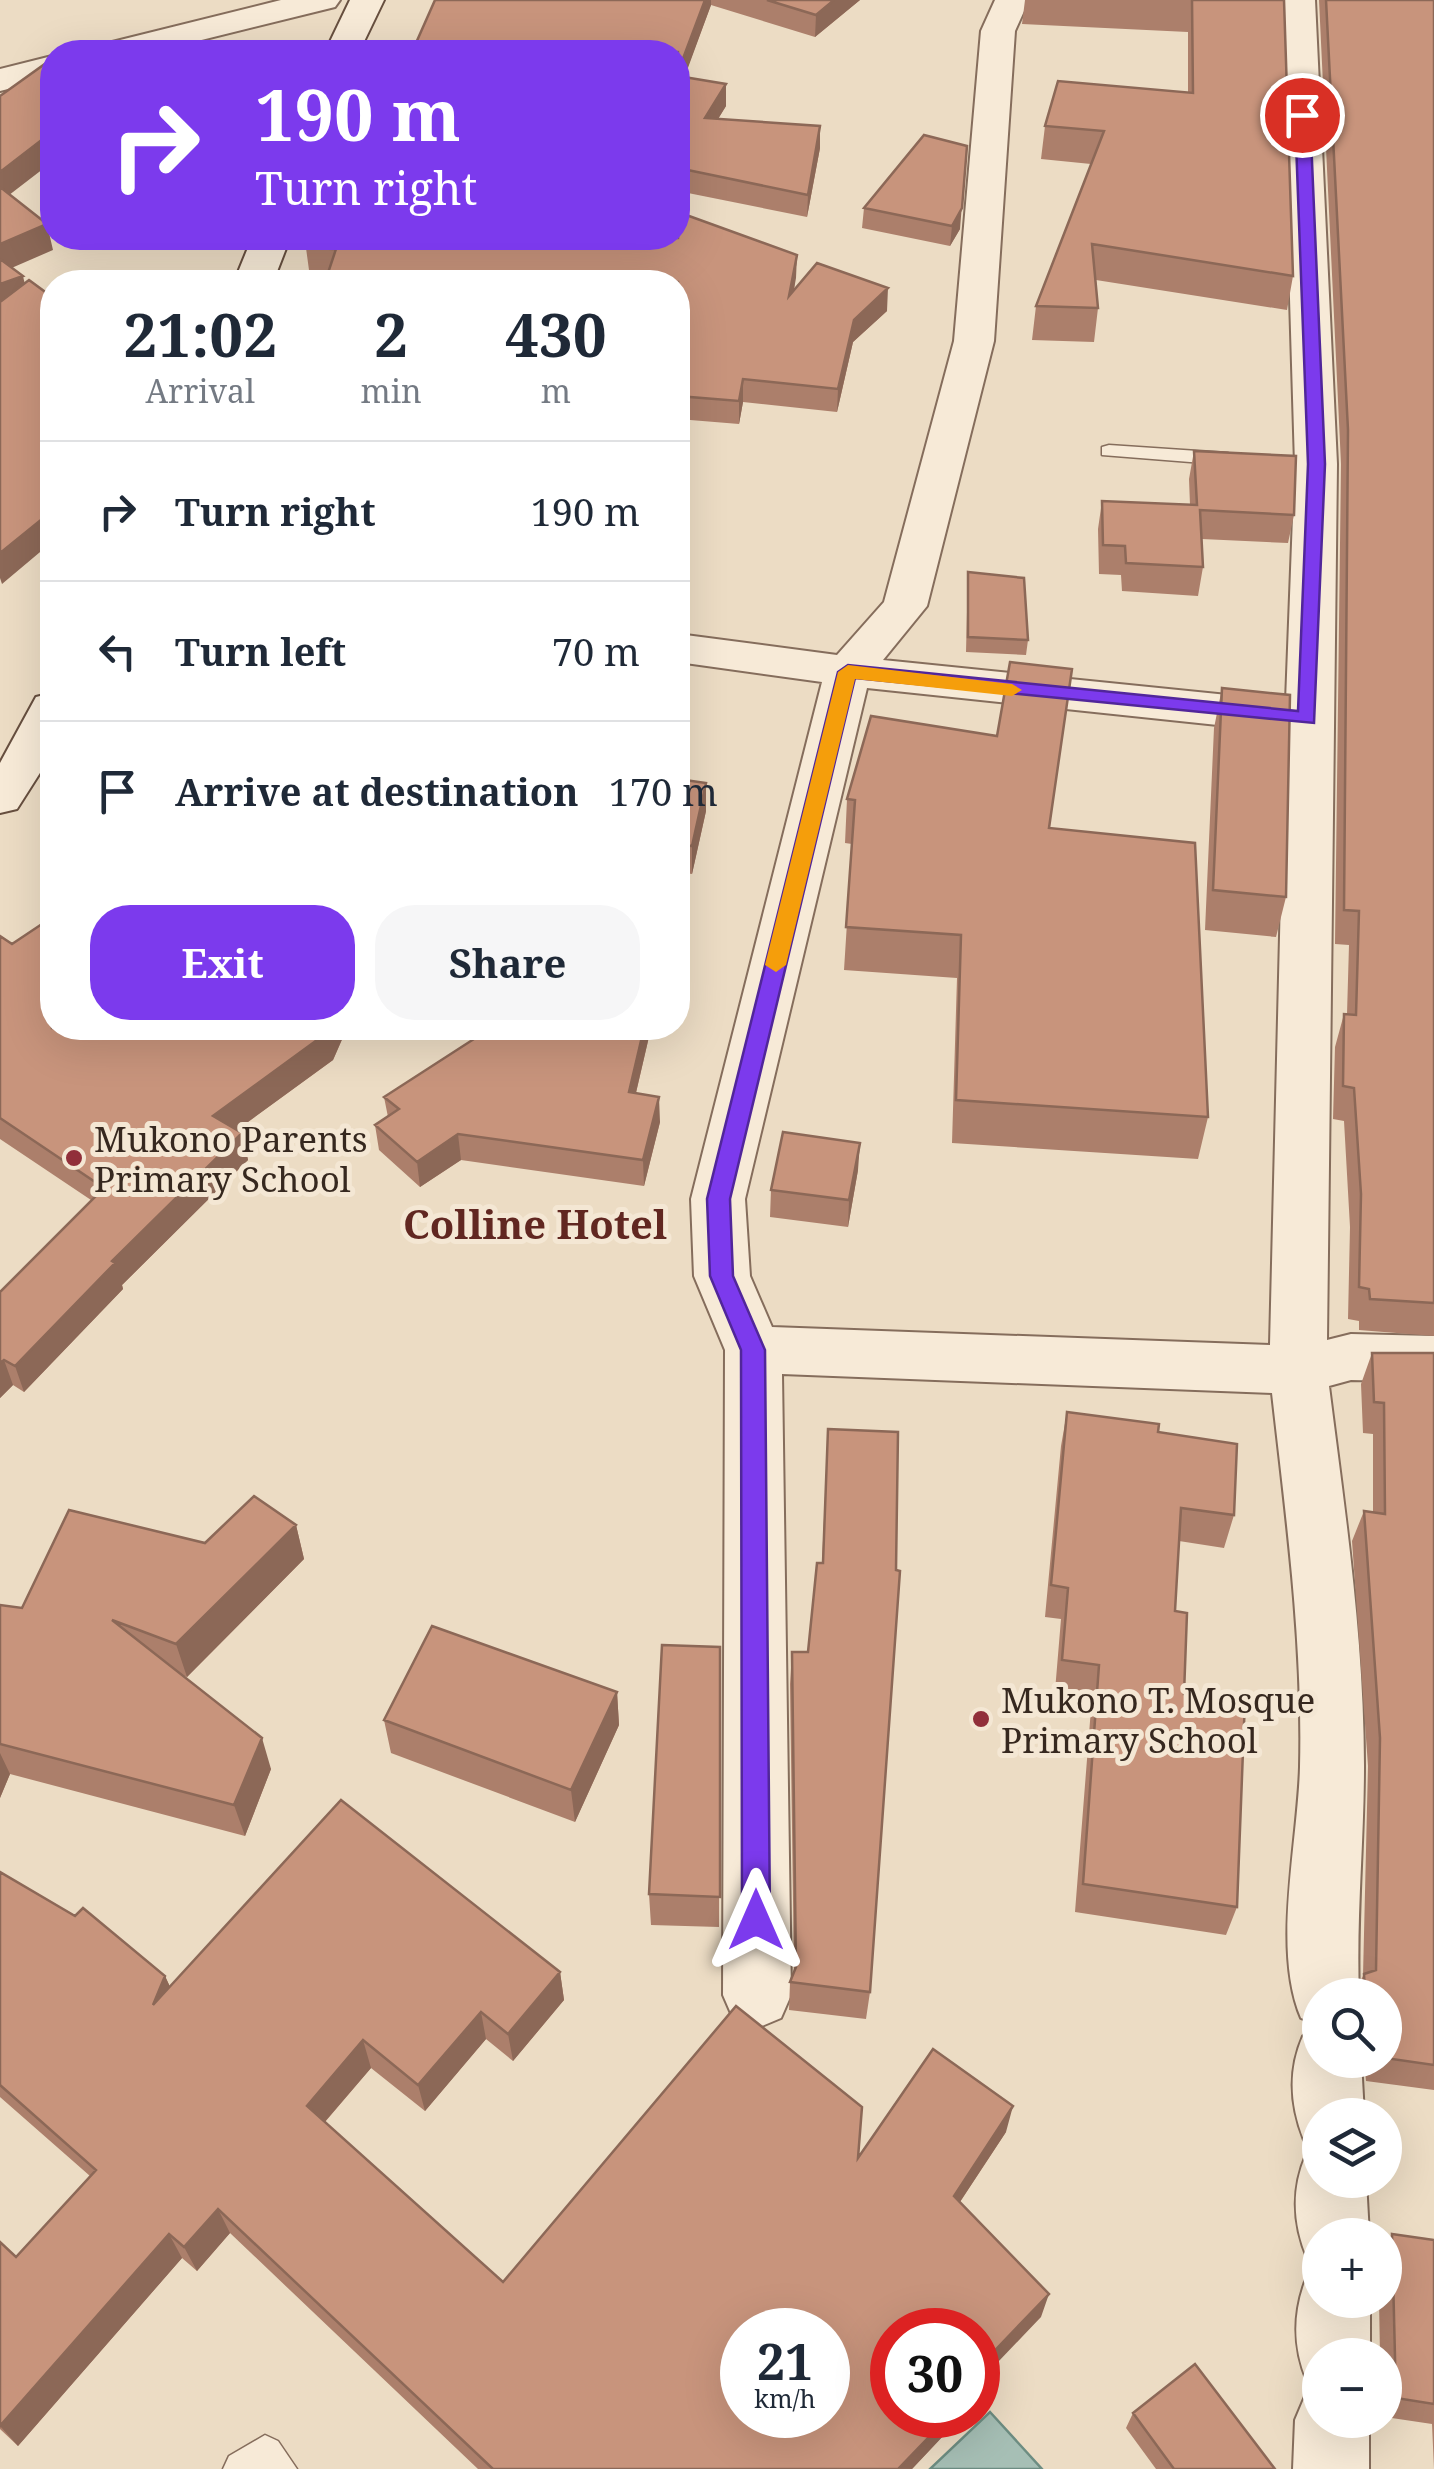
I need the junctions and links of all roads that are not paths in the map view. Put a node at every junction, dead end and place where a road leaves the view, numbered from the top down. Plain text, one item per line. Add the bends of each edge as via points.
1 (322, 0) edge
2 (368, 0) edge
3 (1012, 0) edge
4 (1298, 0) edge
5 (160, 40) edge
6 (348, 40) edge
7 (40, 70) edge
8 (0, 80) edge
9 (1110, 451) dead end
10 (1260, 461) edge
11 (690, 650) edge
12 (848, 672) junction
13 (1308, 719) junction
14 (40, 726) edge
15 (8, 773) edge
16 (753, 1350) junction
17 (1434, 1359) edge
18 (1298, 1370) junction
19 (1324, 1978) edge
20 (756, 1996) dead end
21 (1332, 2438) edge
22 (242, 2469) edge
23 (278, 2469) edge
24 (1331, 2469) edge

1 - 5 street
2 - 6 street
3 - 12 street via 998,32 974,341 906,606
4 - 13 street
7 - 8 street
9 - 10 lane
11 - 12 street
12 - 13 street
12 - 16 street via 718,1199 722,1276
13 - 18 street
14 - 15 street
16 - 18 street
16 - 20 street
17 - 18 street via 1351,1357
18 - 19 street via 1326,1614 1332,1768
21 - 24 street
22 - 23 lane via 265,2454

